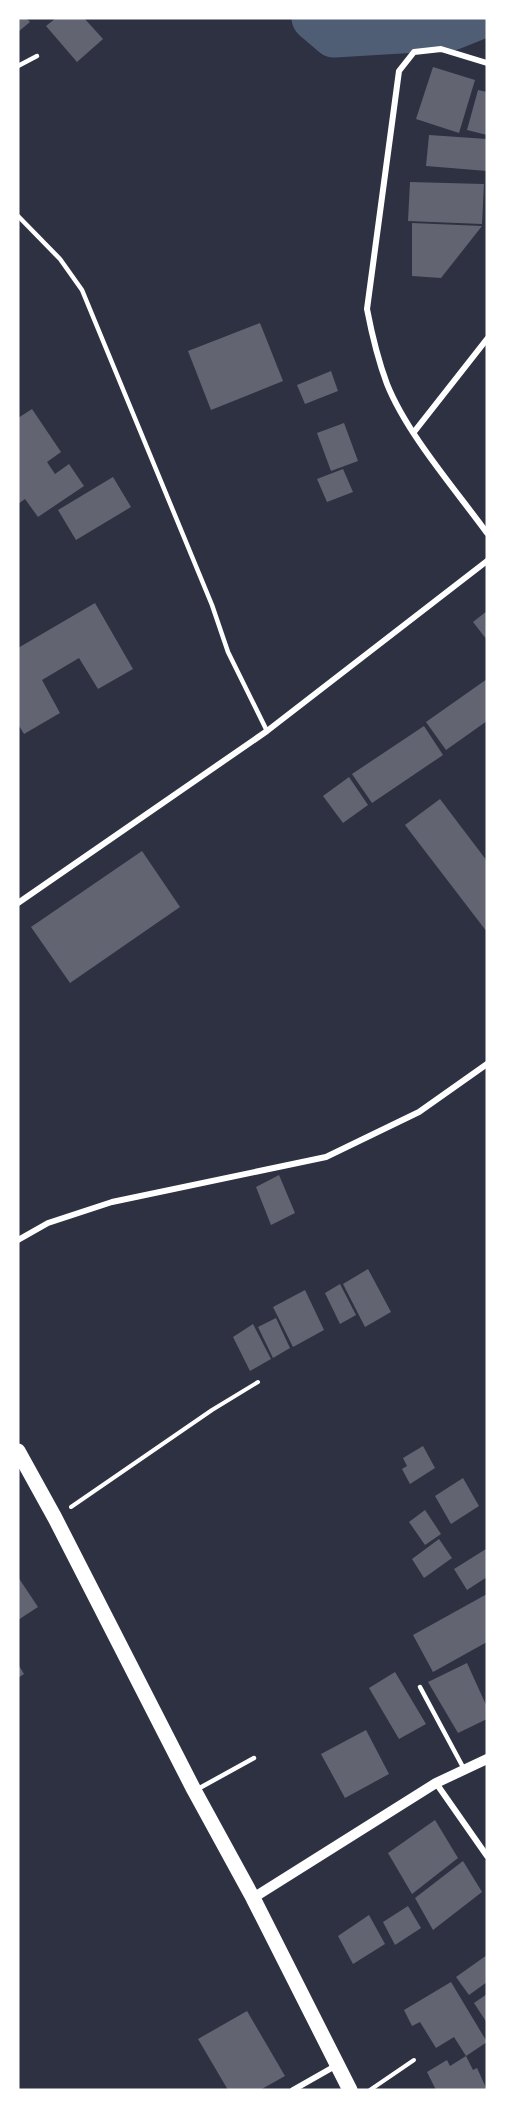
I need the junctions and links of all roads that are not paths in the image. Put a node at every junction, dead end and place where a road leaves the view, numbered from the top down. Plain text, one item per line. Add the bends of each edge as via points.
1 (37, 56) dead end
2 (487, 63) edge
3 (18, 66) edge
4 (18, 216) edge
5 (487, 339) edge
6 (414, 432) junction
7 (487, 533) edge
8 (487, 561) edge
9 (267, 731) junction
10 (18, 903) edge
11 (487, 1064) edge
12 (18, 1240) edge
13 (18, 1451) edge
14 (420, 1687) dead end
15 (254, 1758) dead end
16 (487, 1759) edge
17 (464, 1769) junction
18 (436, 1783) junction
19 (194, 1790) junction
20 (487, 1856) edge
21 (253, 1898) junction
22 (337, 2064) junction
23 (293, 2090) edge
24 (350, 2090) edge

1 - 3 lane
2 - 6 street via 441,49 414,52 399,71 367,309 388,386
4 - 9 lane via 60,259 82,290 212,604 228,652
5 - 6 street
6 - 7 street
8 - 9 street
9 - 10 street
11 - 12 street via 419,1112 326,1157 112,1202 48,1223
13 - 19 main road
14 - 17 lane
15 - 19 lane
16 - 17 street
17 - 18 street
18 - 20 street
18 - 21 street
19 - 21 main road
21 - 22 main road
22 - 23 street
22 - 24 main road

